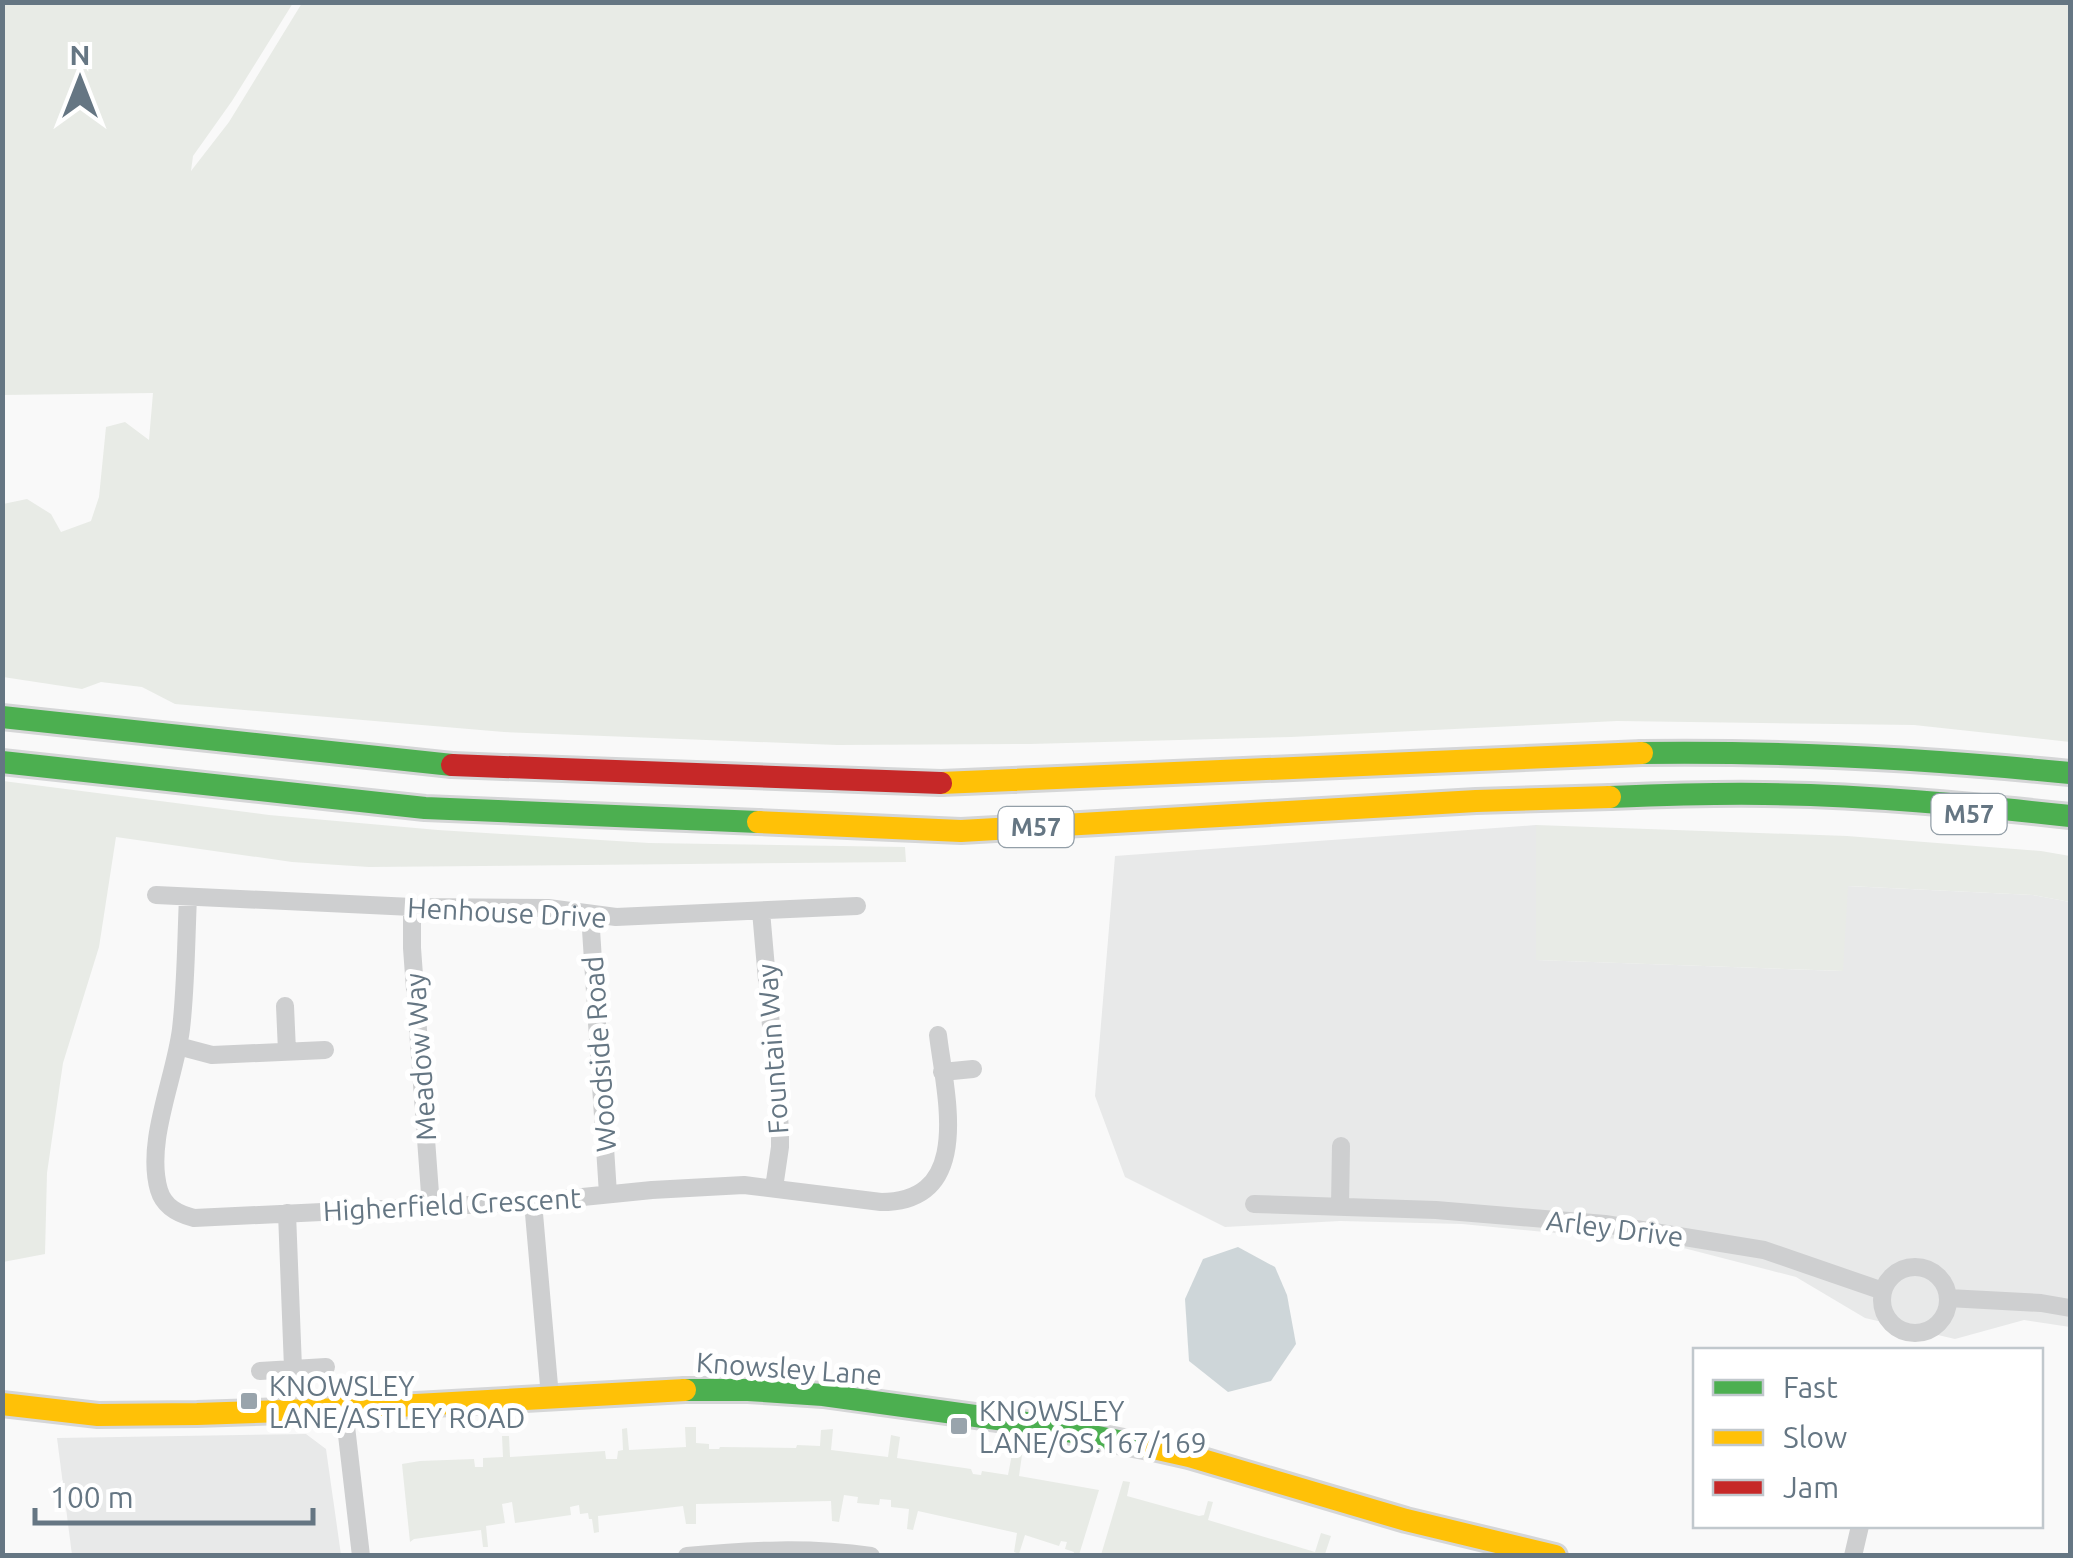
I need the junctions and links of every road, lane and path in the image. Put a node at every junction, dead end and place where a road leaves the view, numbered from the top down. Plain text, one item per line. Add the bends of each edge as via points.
1 (2, 717) edge
2 (2, 762) edge
3 (2070, 774) edge
4 (1868, 798) junction
5 (2070, 816) edge
6 (2070, 831) edge
7 (156, 895) dead end
8 (188, 897) junction
9 (857, 906) dead end
10 (412, 907) junction
11 (761, 911) junction
12 (590, 914) junction
13 (285, 1006) dead end
14 (938, 1035) dead end
15 (178, 1046) junction
16 (325, 1050) dead end
17 (287, 1051) junction
18 (973, 1070) dead end
19 (942, 1072) junction
20 (1341, 1146) dead end
21 (774, 1188) junction
22 (608, 1194) junction
23 (534, 1202) junction
24 (1254, 1204) dead end
25 (1340, 1206) junction
26 (431, 1207) junction
27 (287, 1213) junction
28 (1883, 1291) junction
29 (1948, 1298) junction
30 (2070, 1308) edge
31 (1907, 1342) edge
32 (294, 1368) junction
33 (326, 1368) dead end
34 (260, 1370) dead end
35 (550, 1396) junction
36 (2, 1404) edge
37 (344, 1409) junction
38 (1859, 1528) edge
39 (763, 1553) edge
40 (361, 1556) edge
41 (687, 1556) edge
42 (871, 1556) edge
43 (1555, 1556) edge
44 (1852, 1556) edge

1 - 3 main road, M57 via 449,765 953,783 1721,752 1852,754
2 - 4 main road, M57 via 425,808 961,831 1666,794
4 - 5 main road, M57
4 - 6 main road, M57
7 - 8 street, Henhouse Drive
8 - 10 street, Henhouse Drive
8 - 15 street, Higherfield Crescent
9 - 11 street, Henhouse Drive
10 - 12 street, Henhouse Drive
10 - 26 street, Meadow Way
11 - 12 street, Henhouse Drive
11 - 21 street, Fountain Way via 780,1129
12 - 22 street, Woodside Road
13 - 17 street
14 - 19 street, Higherfield Crescent
15 - 17 street via 212,1054
15 - 27 street, Higherfield Crescent via 158,1144 163,1200 184,1216 204,1219
16 - 17 street
18 - 19 street
19 - 21 street, Higherfield Crescent via 948,1149 922,1191 881,1202
20 - 25 street
21 - 22 street, Higherfield Crescent
22 - 23 street, Higherfield Crescent
23 - 26 street, Higherfield Crescent
23 - 35 street
24 - 25 street, Arley Drive
25 - 28 street, Arley Drive via 1605,1224 1764,1250
26 - 27 street, Higherfield Crescent
27 - 32 street
28 - 29 street via 1896,1273 1918,1267 1939,1277
28 - 31 street via 1886,1318
29 - 30 street
29 - 31 street via 1944,1318
32 - 33 street
32 - 34 street
35 - 37 main road, Knowsley Lane
35 - 43 main road, Knowsley Lane via 748,1390 1026,1422 1189,1456
36 - 37 main road, Knowsley Lane via 98,1415
37 - 40 street
38 - 44 street
39 - 41 street
39 - 42 street

